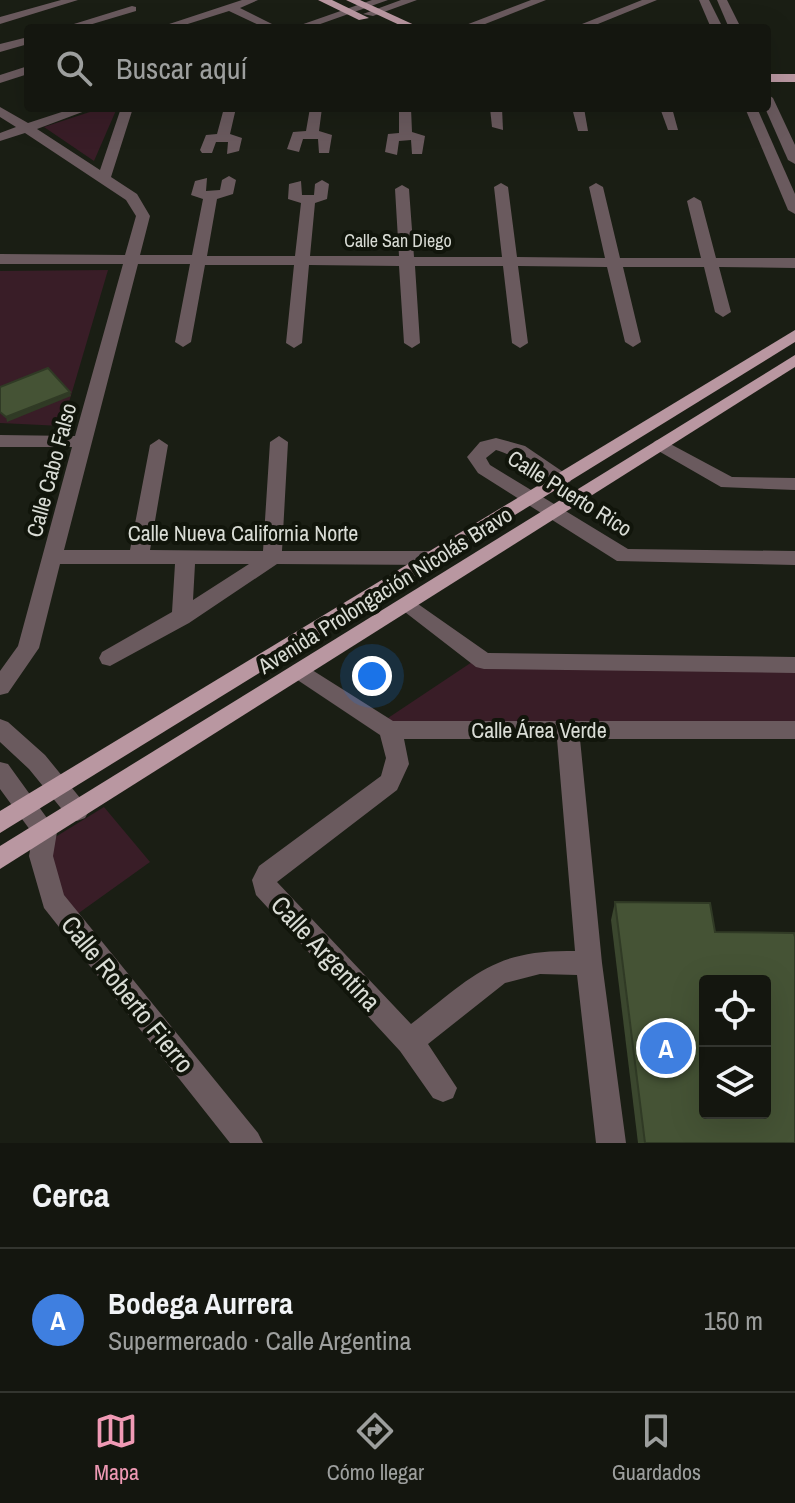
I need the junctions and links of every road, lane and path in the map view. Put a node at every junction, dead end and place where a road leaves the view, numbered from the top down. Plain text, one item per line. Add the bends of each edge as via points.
1 (73, 0) edge
2 (115, 0) edge
3 (215, 0) edge
4 (253, 0) edge
5 (323, 0) edge
6 (412, 0) edge
7 (541, 0) edge
8 (652, 0) edge
9 (704, 0) edge
10 (722, 0) edge
11 (350, 6) edge
12 (380, 6) edge
13 (230, 7) junction
14 (363, 11) junction
15 (0, 21) edge
16 (81, 24) edge
17 (176, 24) edge
18 (266, 24) edge
19 (307, 24) edge
20 (335, 24) edge
21 (381, 24) edge
22 (409, 24) edge
23 (475, 24) edge
24 (589, 24) edge
25 (715, 24) edge
26 (733, 24) edge
27 (24, 41) edge
28 (0, 48) edge
29 (771, 68) edge
30 (795, 68) edge
31 (24, 71) edge
32 (771, 78) edge
33 (795, 78) edge
34 (0, 79) edge
35 (771, 107) edge
36 (0, 111) edge
37 (49, 112) edge
38 (72, 112) edge
39 (126, 112) edge
40 (229, 112) edge
41 (315, 112) edge
42 (405, 112) edge
43 (496, 112) edge
44 (579, 112) edge
45 (667, 112) edge
46 (753, 112) edge
47 (22, 125) junction
48 (0, 127) edge
49 (498, 127) dead end
50 (673, 127) dead end
51 (583, 128) dead end
52 (0, 137) edge
53 (406, 137) junction
54 (223, 138) junction
55 (207, 150) dead end
56 (324, 150) dead end
57 (232, 151) dead end
58 (417, 151) dead end
59 (392, 152) dead end
60 (795, 160) edge
61 (104, 178) junction
62 (229, 180) dead end
63 (202, 181) dead end
64 (322, 184) dead end
65 (501, 187) dead end
66 (596, 187) dead end
67 (402, 189) dead end
68 (211, 195) junction
69 (694, 201) dead end
70 (795, 210) edge
71 (0, 259) edge
72 (132, 259) junction
73 (199, 259) junction
74 (302, 260) junction
75 (408, 260) junction
76 (510, 260) junction
77 (612, 260) junction
78 (710, 261) junction
79 (795, 263) edge
80 (723, 312) dead end
81 (795, 335) edge
82 (183, 342) dead end
83 (633, 342) dead end
84 (294, 343) dead end
85 (412, 343) dead end
86 (520, 343) dead end
87 (795, 360) edge
88 (0, 441) edge
89 (84, 442) junction
90 (279, 442) dead end
91 (159, 445) dead end
92 (661, 445) junction
93 (563, 478) junction
94 (795, 484) edge
95 (532, 497) junction
96 (554, 512) junction
97 (52, 557) junction
98 (139, 557) junction
99 (185, 557) junction
100 (272, 558) junction
101 (434, 558) junction
102 (795, 558) edge
103 (408, 604) junction
104 (182, 618) junction
105 (110, 658) dead end
106 (795, 665) edge
107 (301, 671) junction
108 (0, 687) edge
109 (0, 728) edge
110 (389, 730) junction
111 (568, 730) junction
112 (795, 730) edge
113 (0, 771) edge
114 (59, 787) junction
115 (27, 807) junction
116 (77, 811) junction
117 (0, 823) edge
118 (45, 832) junction
119 (0, 859) edge
120 (589, 963) junction
121 (410, 1042) junction
122 (443, 1088) dead end
123 (248, 1143) edge
124 (611, 1143) edge

1 - 15 street
2 - 16 street via 132,9
3 - 13 street
4 - 13 street
5 - 11 main road
6 - 12 street
7 - 23 street
8 - 24 street
9 - 25 street
10 - 26 street
11 - 14 main road
11 - 19 street
12 - 14 main road
12 - 22 main road
13 - 17 street
13 - 18 street
14 - 20 street
14 - 21 main road
27 - 28 street
29 - 30 main road
31 - 34 street
32 - 33 main road
35 - 60 street
36 - 47 street
37 - 47 street
38 - 47 street
39 - 61 street
40 - 54 street
41 - 56 street via 307,139
42 - 53 street
43 - 49 street
44 - 51 street
45 - 50 street
46 - 70 street
47 - 48 street
47 - 52 street
47 - 61 street
53 - 58 street via 418,136
53 - 59 street via 393,137
54 - 55 street via 211,138
54 - 57 street via 235,138
61 - 72 street, Calle Cabo Falso via 140,207 142,226
62 - 68 street via 226,194
63 - 68 street via 198,195
64 - 74 street via 305,195
65 - 76 street
66 - 77 street
67 - 75 street
68 - 73 street
69 - 78 street
71 - 72 street, Calle San Diego
72 - 73 street, Calle San Diego
72 - 89 street, Calle Cabo Falso
73 - 74 street, Calle San Diego
73 - 82 street
74 - 75 street, Calle San Diego
74 - 84 street
75 - 76 street, Calle San Diego
75 - 85 street
76 - 77 street, Calle San Diego
76 - 86 street
77 - 78 street, Calle San Diego
77 - 83 street
78 - 79 street, Calle San Diego
78 - 80 street
81 - 93 main road, Avenida Prolongación Nicolás Bravo
87 - 92 main road, Avenida Prolongación Nicolás Bravo
88 - 89 street
89 - 97 street, Calle Cabo Falso
90 - 100 street
91 - 98 street
92 - 94 street via 728,483
92 - 96 main road, Avenida Prolongación Nicolás Bravo
93 - 95 main road, Avenida Prolongación Nicolás Bravo
93 - 95 street, Calle Puerto Rico via 507,446 479,451 476,457 484,469
95 - 96 street, Calle Puerto Rico
95 - 101 main road, Avenida Prolongación Nicolás Bravo
96 - 102 street, Calle Puerto Rico via 624,556
96 - 103 main road, Avenida Prolongación Nicolás Bravo
97 - 98 street, Calle Nueva California Norte
97 - 108 street, Calle Cabo Falso via 28,648
98 - 99 street, Calle Nueva California Norte
99 - 100 street, Calle Nueva California Norte
99 - 104 street
100 - 101 street, Calle Nueva California Norte
100 - 104 street
101 - 114 main road, Avenida Prolongación Nicolás Bravo
103 - 106 street via 484,661
103 - 107 main road, Avenida Prolongación Nicolás Bravo
104 - 105 street
107 - 110 street
107 - 116 main road, Avenida Prolongación Nicolás Bravo
109 - 114 street
110 - 111 street, Calle Área Verde
110 - 121 street, Calle Argentina via 399,770 389,783 264,880
111 - 112 street, Calle Área Verde
111 - 120 street
113 - 115 street
114 - 115 main road, Avenida Prolongación Nicolás Bravo
114 - 116 street
115 - 117 main road, Avenida Prolongación Nicolás Bravo
115 - 118 street
116 - 118 main road, Avenida Prolongación Nicolás Bravo
118 - 119 main road, Avenida Prolongación Nicolás Bravo
118 - 123 street, Calle Roberto Fierro via 41,856 53,900
120 - 121 street via 540,962 498,973
120 - 124 street
121 - 122 street, Calle Argentina

